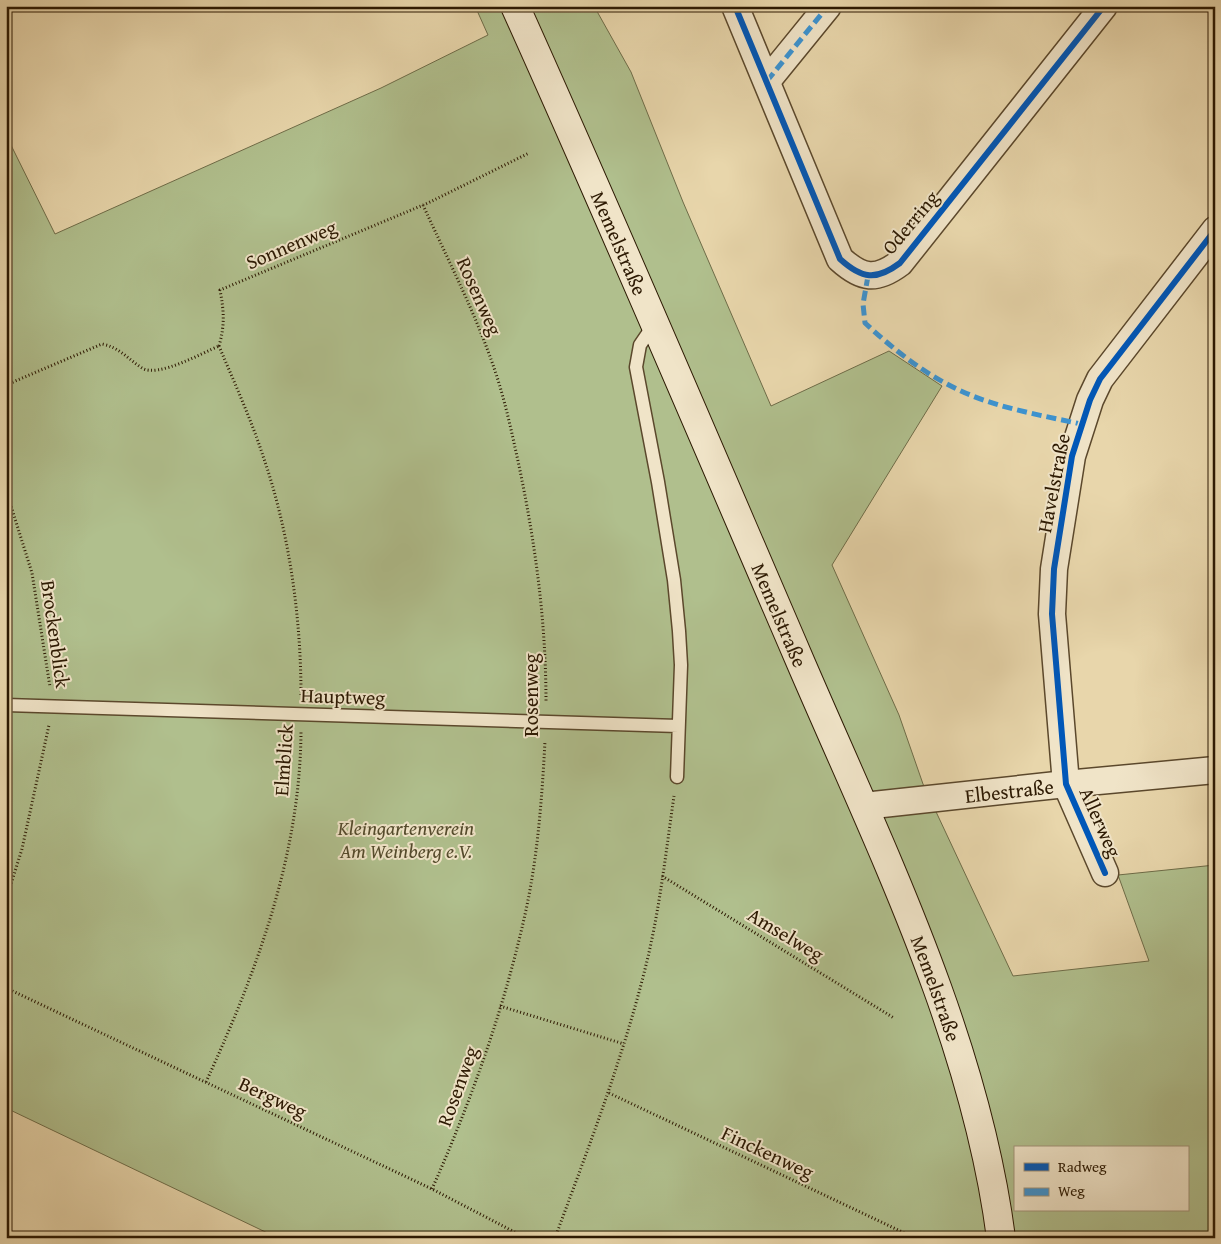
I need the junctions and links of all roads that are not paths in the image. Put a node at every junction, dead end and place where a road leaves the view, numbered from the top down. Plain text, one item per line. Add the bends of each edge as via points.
1 (515, 6) edge
2 (735, 6) edge
3 (828, 6) edge
4 (1104, 6) edge
5 (767, 81) junction
6 (1215, 230) edge
7 (655, 323) junction
8 (6, 705) edge
9 (678, 726) junction
10 (1215, 770) edge
11 (677, 777) road end
12 (1066, 784) junction
13 (864, 806) junction
14 (1106, 874) dead end
15 (1001, 1238) edge

1 - 7 main road, Memelstraße
2 - 5 street, Oderring
3 - 5 street
4 - 5 street, Oderring via 900,264 879,276 859,273 840,259
6 - 12 street, Havelstraße via 1100,379 1072,456 1054,570 1052,614
7 - 9 lane via 640,344 636,368 674,580 680,664
7 - 13 main road, Memelstraße
8 - 9 lane, Hauptweg
9 - 11 lane
10 - 12 street, Elbestraße
12 - 13 street, Elbestraße
12 - 14 street, Allerweg
13 - 15 main road, Memelstraße via 948,1022 972,1096 988,1156

